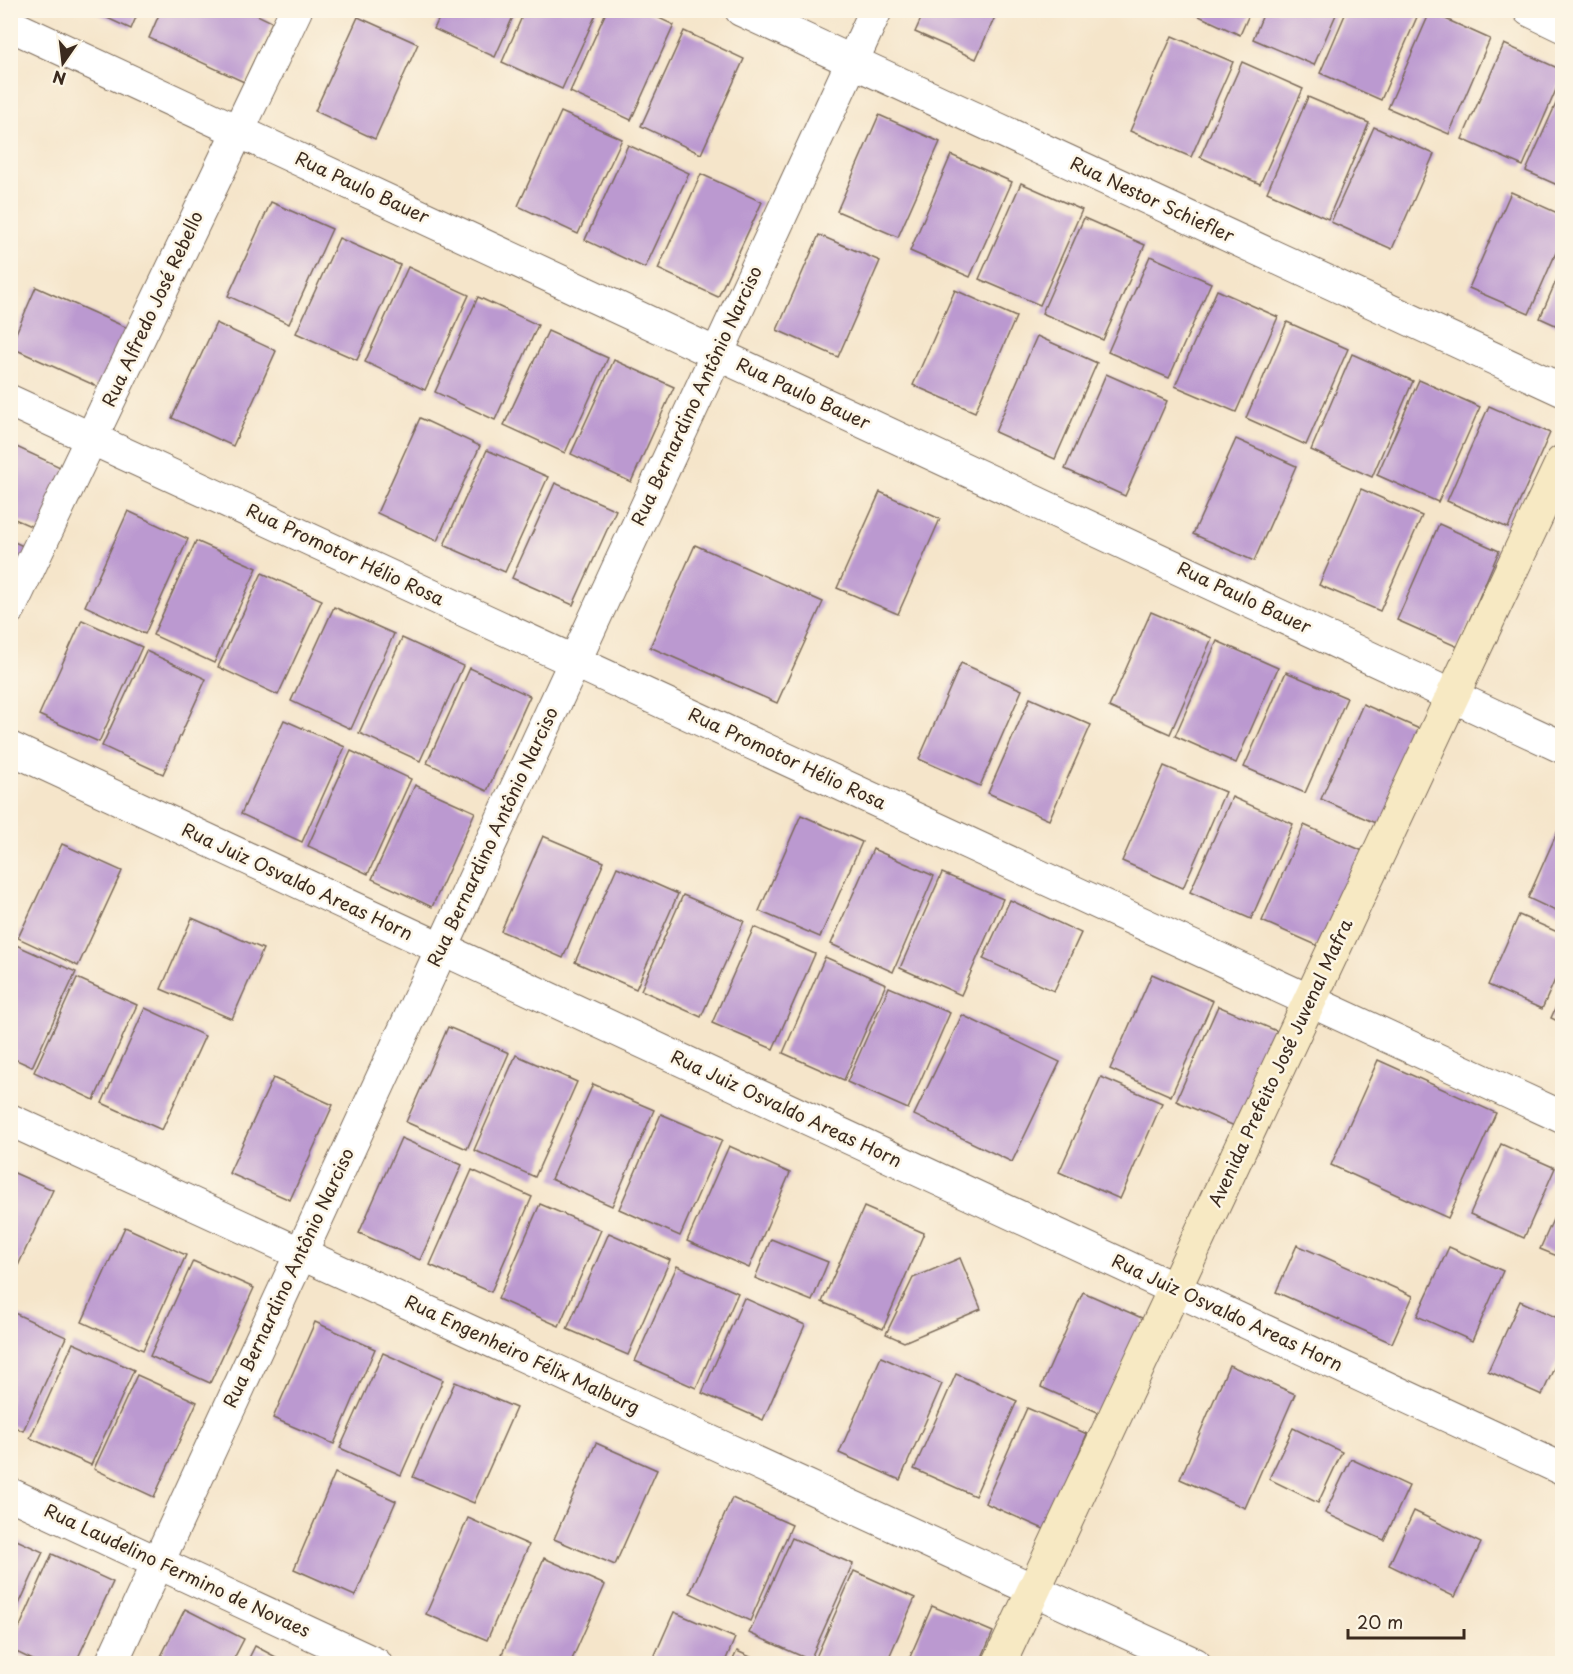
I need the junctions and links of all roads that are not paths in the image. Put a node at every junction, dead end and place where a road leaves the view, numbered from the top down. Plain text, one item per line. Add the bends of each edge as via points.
1 (296, 10) edge
2 (741, 10) edge
3 (876, 10) edge
4 (1528, 10) edge
5 (10, 25) edge
6 (1563, 26) edge
7 (852, 62) junction
8 (238, 131) junction
9 (717, 354) junction
10 (1563, 390) edge
11 (10, 401) edge
12 (92, 438) junction
13 (1563, 462) edge
14 (10, 608) edge
15 (575, 661) junction
16 (1453, 696) junction
17 (1563, 747) edge
18 (10, 748) edge
19 (441, 949) junction
20 (1310, 1000) junction
21 (1563, 1117) edge
22 (10, 1120) edge
23 (301, 1254) junction
24 (1174, 1289) junction
25 (1563, 1469) edge
26 (10, 1494) edge
27 (158, 1562) junction
28 (1034, 1590) junction
29 (111, 1664) edge
30 (376, 1664) edge
31 (999, 1664) edge
32 (1195, 1664) edge

1 - 8 street, Rua Alfredo José Rebello
2 - 7 street, Rua Nestor Schiefler
3 - 7 street, Rua Bernardino Antônio Narciso
4 - 6 street
5 - 8 street, Rua Paulo Bauer
7 - 9 street, Rua Bernardino Antônio Narciso
7 - 10 street, Rua Nestor Schiefler
8 - 9 street, Rua Paulo Bauer
8 - 12 street, Rua Alfredo José Rebello
9 - 15 street, Rua Bernardino Antônio Narciso
9 - 16 street, Rua Paulo Bauer
11 - 12 street, Rua Promotor Hélio Rosa
12 - 14 street, Rua Alfredo José Rebello
12 - 15 street, Rua Promotor Hélio Rosa
13 - 16 main road, Avenida Prefeito José Juvenal Mafra
15 - 19 street, Rua Bernardino Antônio Narciso
15 - 20 street, Rua Promotor Hélio Rosa
16 - 17 street, Rua Paulo Bauer
16 - 20 main road, Avenida Prefeito José Juvenal Mafra
18 - 19 street, Rua Juiz Osvaldo Areas Horn
19 - 23 street, Rua Bernardino Antônio Narciso
19 - 24 street, Rua Juiz Osvaldo Areas Horn
20 - 21 street, Rua Promotor Hélio Rosa
20 - 24 main road, Avenida Prefeito José Juvenal Mafra
22 - 23 street, Rua Engenheiro Félix Malburg
23 - 27 street, Rua Bernardino Antônio Narciso
23 - 28 street, Rua Engenheiro Félix Malburg
24 - 25 street, Rua Juiz Osvaldo Areas Horn
24 - 28 main road, Avenida Prefeito José Juvenal Mafra
26 - 27 street, Rua Laudelino Fermino de Novaes
27 - 29 street, Rua Bernardino Antônio Narciso
27 - 30 street, Rua Laudelino Fermino de Novaes
28 - 31 main road, Avenida Prefeito José Juvenal Mafra
28 - 32 street, Rua Engenheiro Félix Malburg

